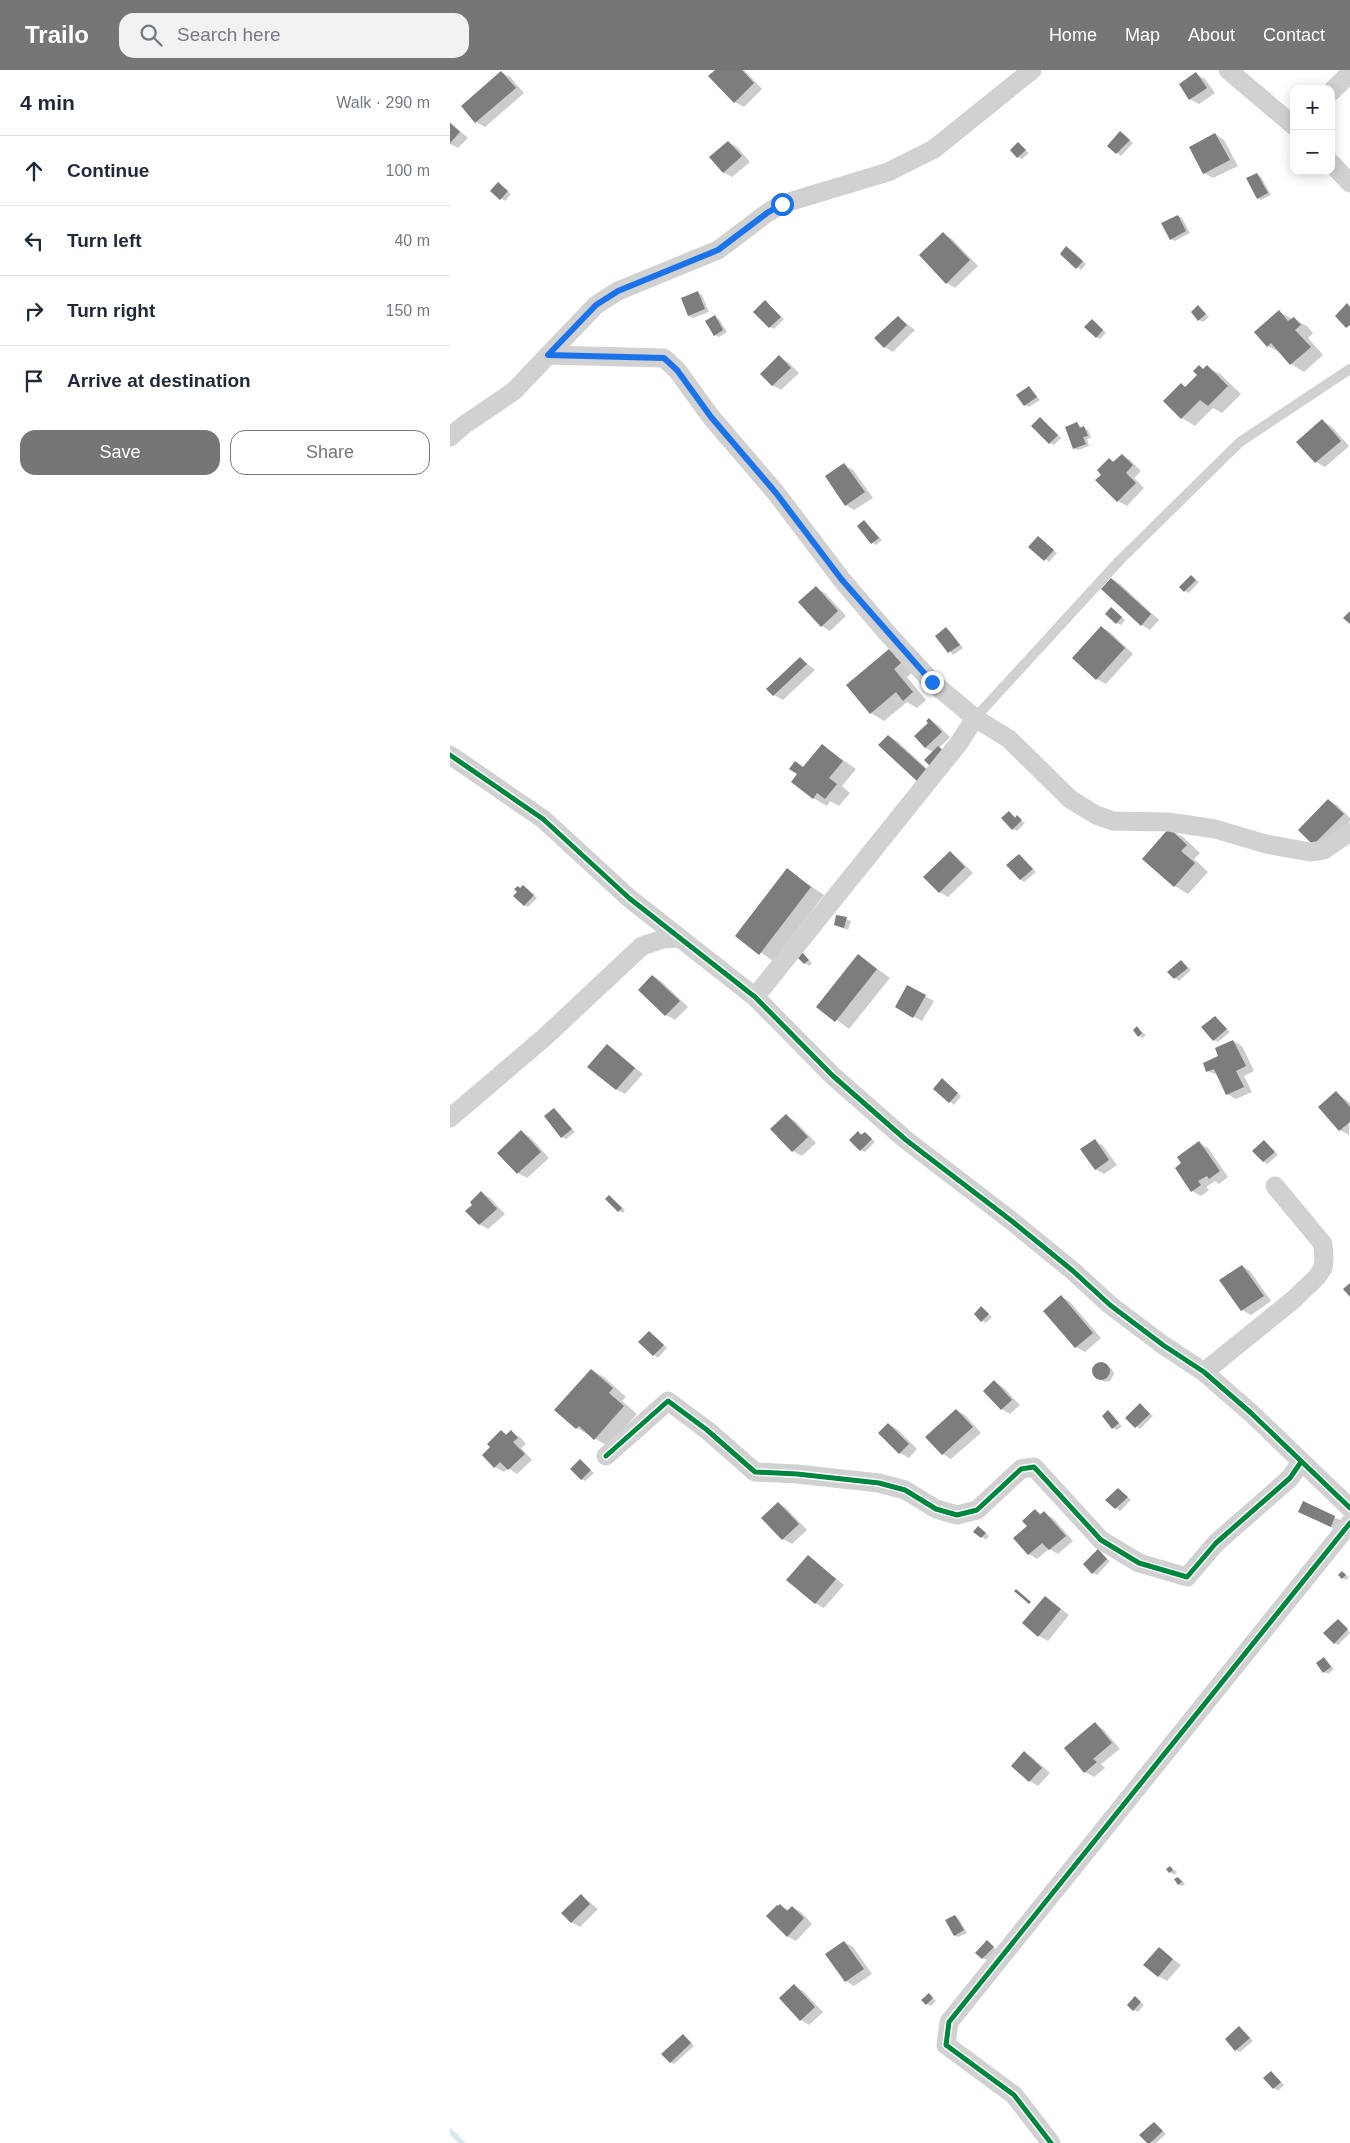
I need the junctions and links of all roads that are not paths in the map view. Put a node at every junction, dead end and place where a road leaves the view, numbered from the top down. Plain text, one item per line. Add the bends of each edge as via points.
1 (1032, 70) edge
2 (1228, 70) edge
3 (1350, 73) edge
4 (1335, 88) edge
5 (1290, 123) edge
6 (1335, 167) edge
7 (1350, 183) edge
8 (548, 355) junction
9 (1350, 369) edge
10 (450, 437) edge
11 (975, 718) junction
12 (450, 755) edge
13 (1350, 832) edge
14 (680, 938) junction
15 (755, 997) junction
16 (450, 1118) edge
17 (1275, 1186) dead end
18 (1204, 1372) junction
19 (606, 1456) dead end
20 (1301, 1462) junction
21 (1350, 1508) edge
22 (1350, 1523) edge
23 (1051, 2143) edge

1 - 8 street via 934,149 888,172 782,204 718,250 618,291 596,305
2 - 5 street
3 - 4 street
6 - 7 street
8 - 10 street via 514,391
8 - 11 street via 664,358 677,370 711,417 888,634 932,682
9 - 11 lane via 1240,442 1119,560
11 - 13 street via 1009,739 1070,799 1096,815 1113,820 1168,822 1215,829 1266,844 1310,852 1324,850
11 - 15 street via 959,743
12 - 14 street via 543,819 629,898
14 - 15 street
14 - 16 street via 642,946 546,1036
15 - 18 street via 833,1076 906,1140 1028,1234 1110,1305
17 - 18 street via 1322,1244 1323,1268 1293,1300
18 - 20 street
19 - 20 street via 668,1401 755,1472 879,1483 905,1490 936,1509 957,1515 976,1510 1021,1469 1034,1467 1101,1540 1139,1563 1187,1577 1216,1543 1290,1478
20 - 21 street
22 - 23 street via 949,2022 946,2045 1014,2095

